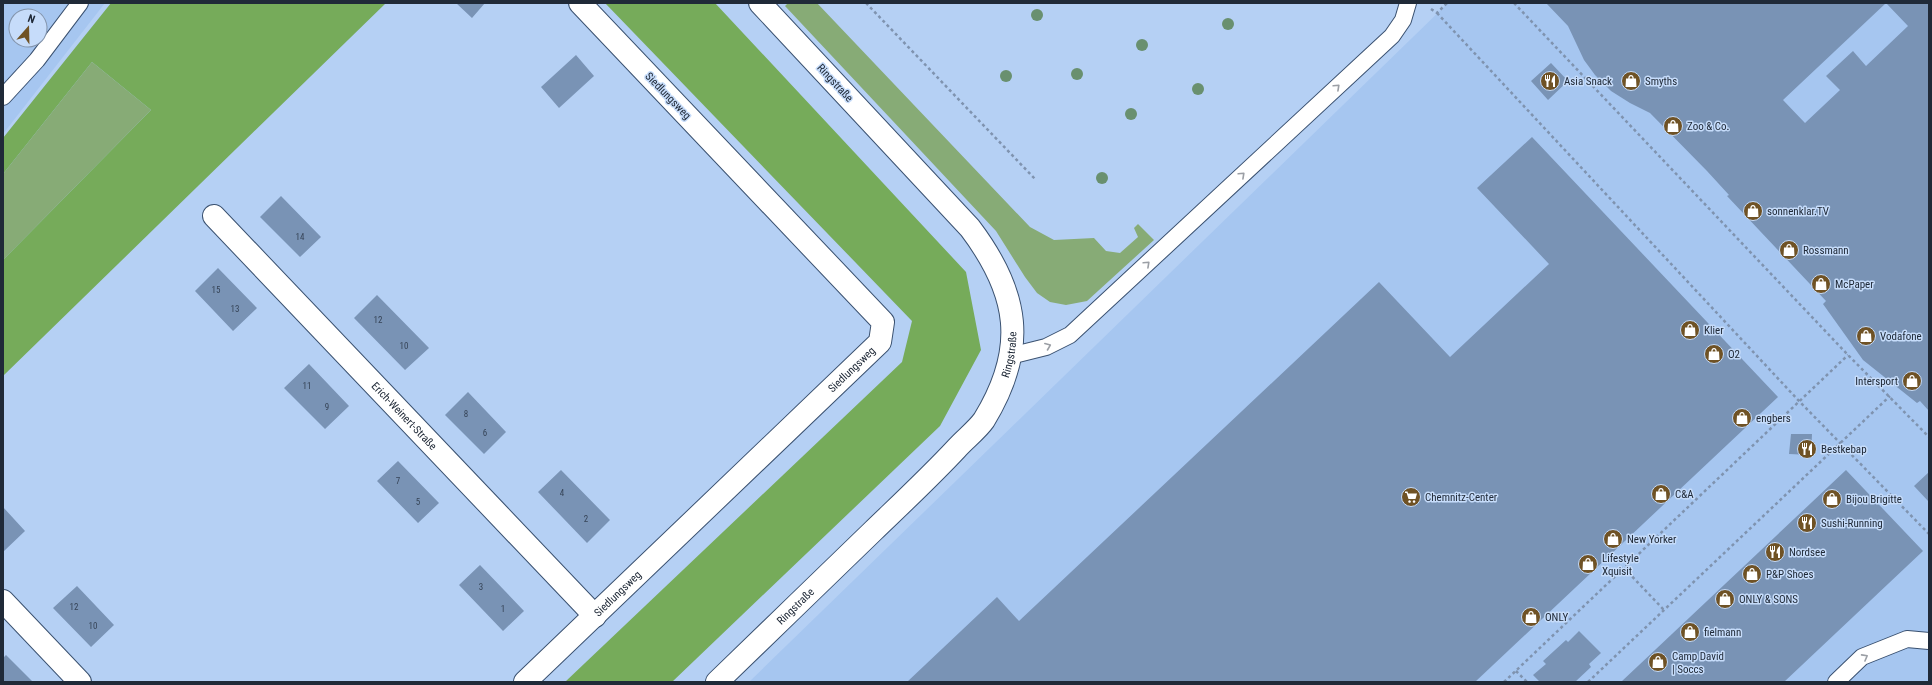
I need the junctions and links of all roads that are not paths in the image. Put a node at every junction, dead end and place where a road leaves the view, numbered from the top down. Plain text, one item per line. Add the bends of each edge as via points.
1 (80, 3) edge
2 (580, 3) edge
3 (760, 3) edge
4 (1408, 3) edge
5 (3, 96) edge
6 (214, 216) dead end
7 (1010, 356) junction
8 (3, 601) edge
9 (595, 616) junction
10 (1929, 641) edge
11 (80, 682) edge
12 (525, 682) edge
13 (717, 682) edge
14 (1836, 682) edge

1 - 5 lane via 37,60
2 - 9 street, Siedlungsweg via 884,322 880,342
3 - 7 street, Ringstraße via 970,228 988,251 1007,291 1012,312 1013,336
7 -> 4 lane via 1046,348 1070,335 1392,36 1403,20
6 - 9 street, Erich-Weinert-Straße
7 - 13 street, Ringstraße via 1003,382 983,421 932,474
8 - 11 street
9 - 12 street, Siedlungsweg
14 -> 10 lane via 1862,657 1907,639

